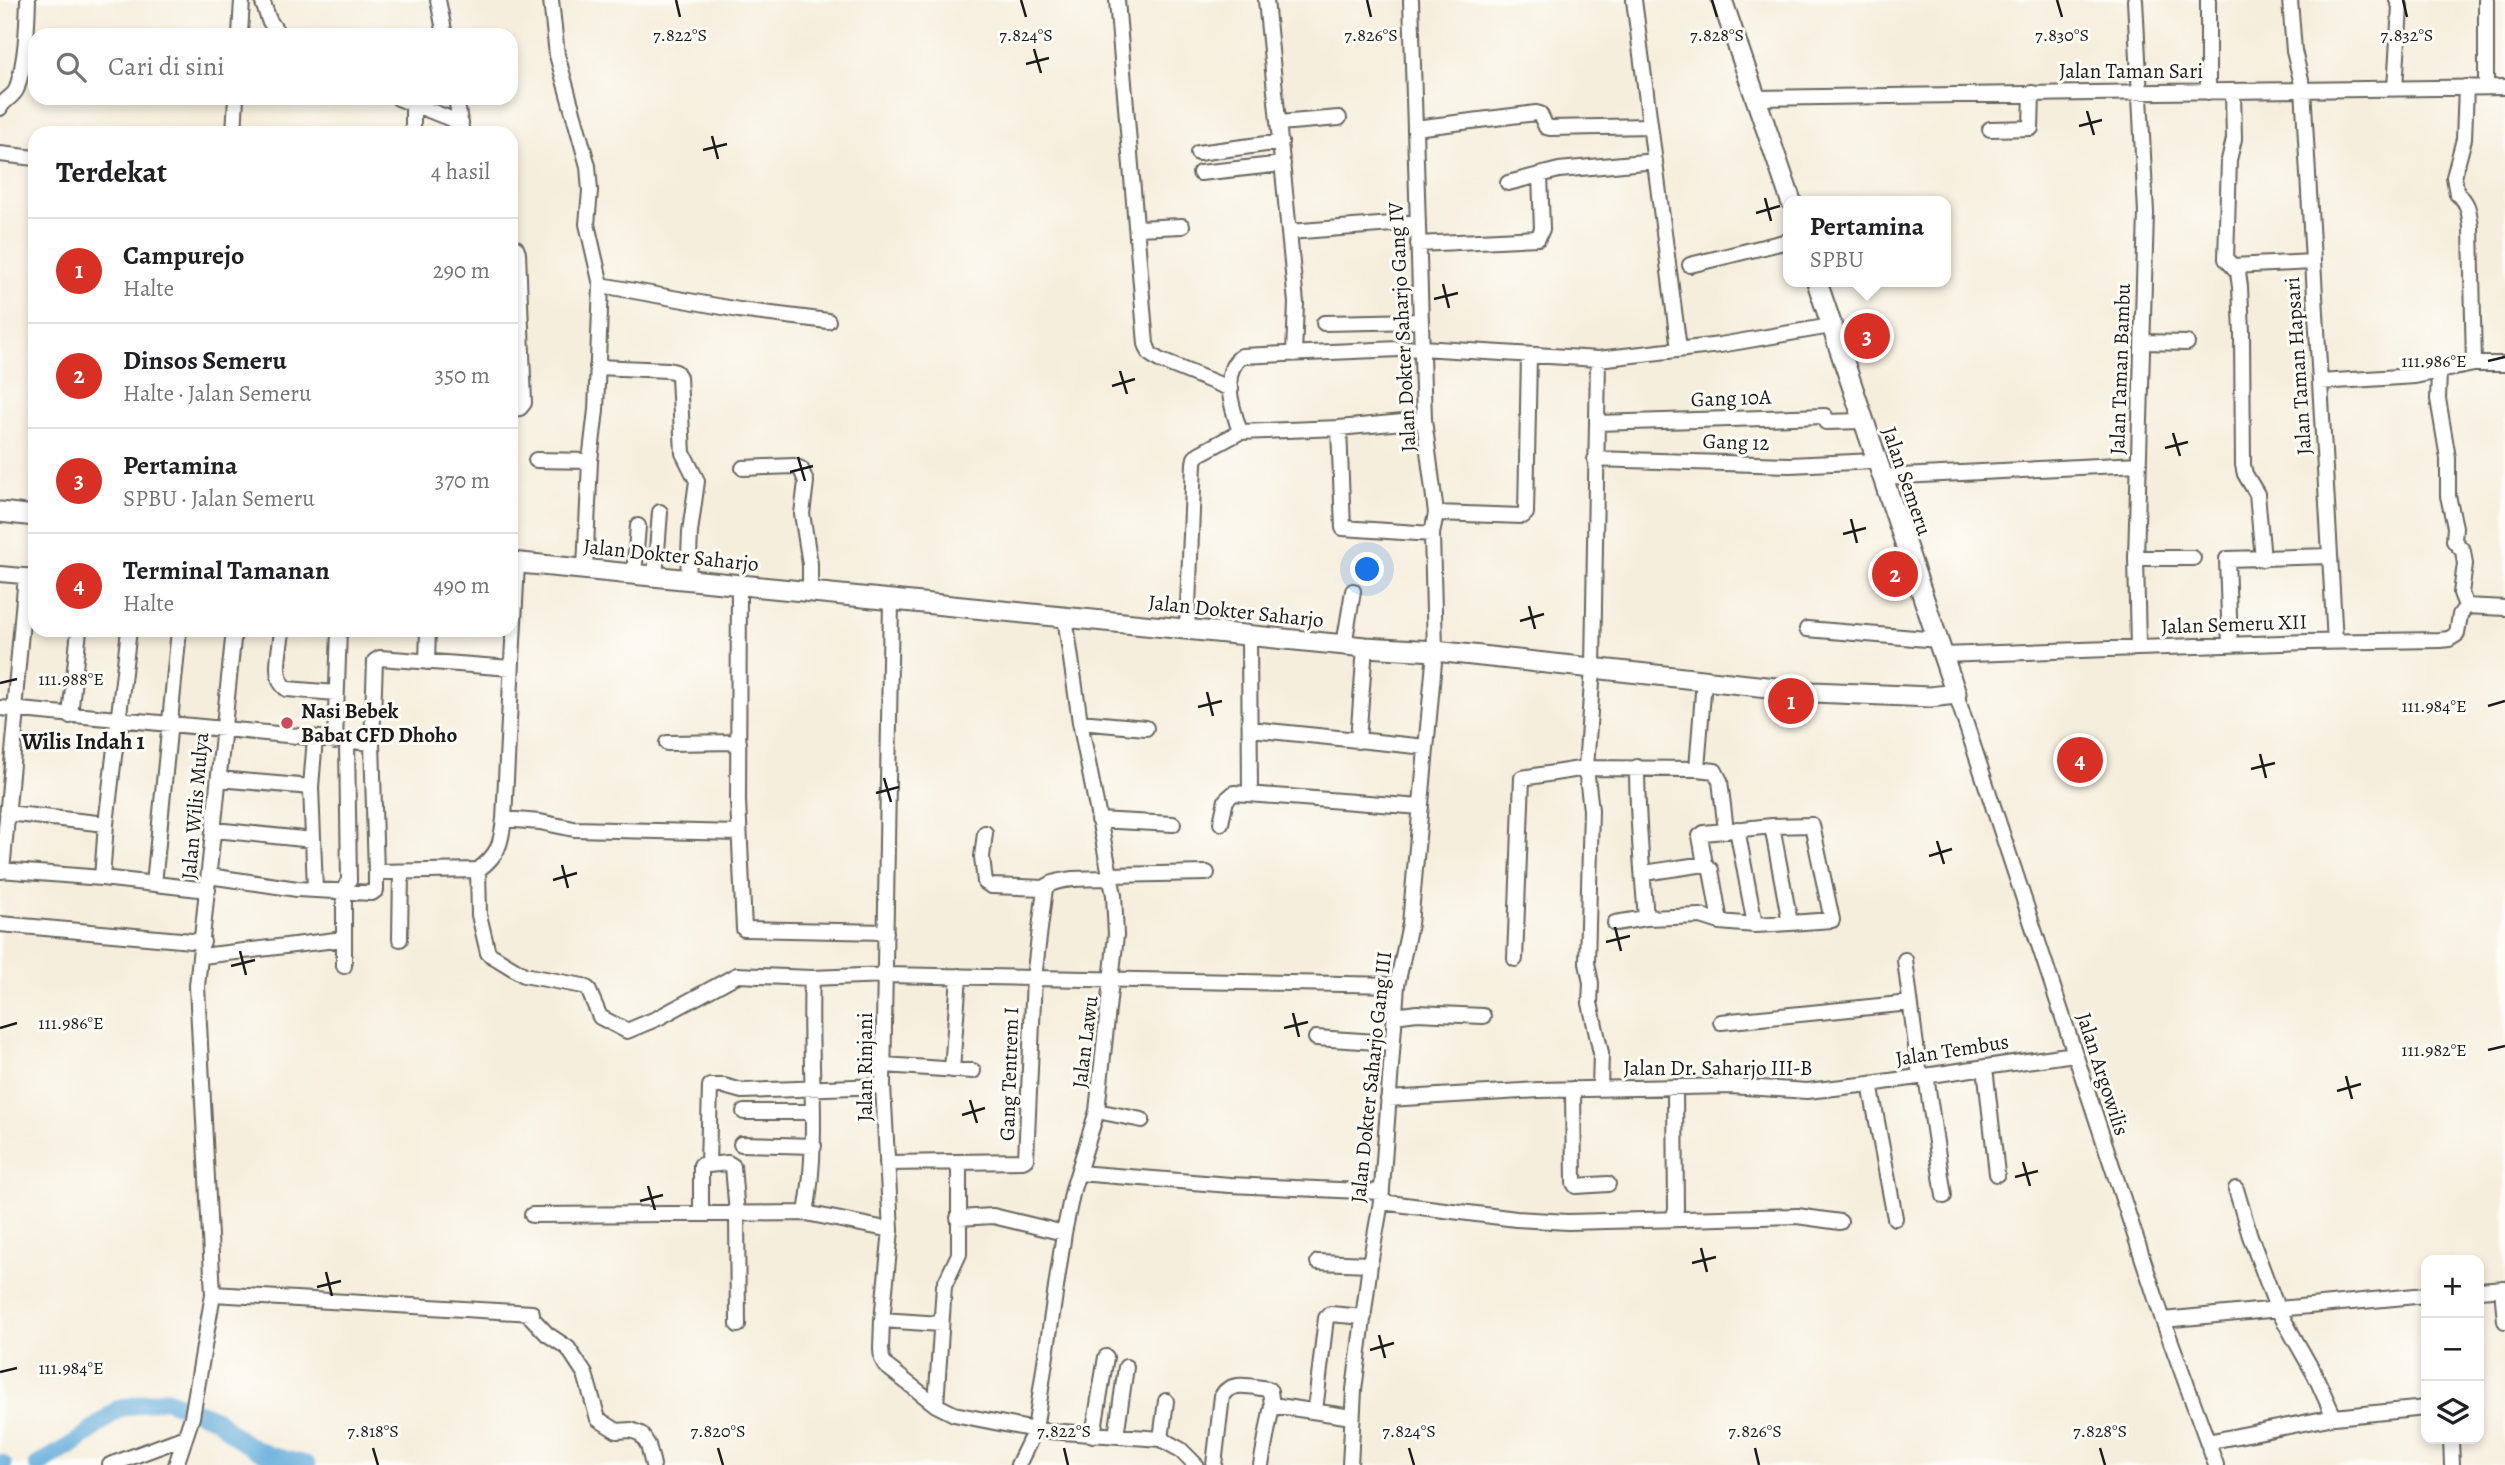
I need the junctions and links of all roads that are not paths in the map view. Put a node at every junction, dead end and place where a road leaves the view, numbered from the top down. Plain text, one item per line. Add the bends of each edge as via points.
1 (28, 0) edge
2 (242, 0) edge
3 (262, 0) edge
4 (438, 0) edge
5 (551, 0) edge
6 (1117, 0) edge
7 (1266, 0) edge
8 (1411, 0) edge
9 (1634, 0) edge
10 (1722, 0) edge
11 (2135, 0) edge
12 (2208, 0) edge
13 (2290, 0) edge
14 (2397, 0) edge
15 (2486, 0) edge
16 (240, 28) edge
17 (274, 28) edge
18 (444, 28) edge
19 (2466, 87) junction
20 (2486, 87) junction
21 (2505, 87) edge
22 (2303, 89) junction
23 (2395, 89) junction
24 (2233, 91) junction
25 (2138, 92) junction
26 (2208, 92) junction
27 (2032, 93) junction
28 (1757, 98) junction
29 (236, 105) edge
30 (413, 105) edge
31 (415, 105) edge
32 (457, 105) edge
33 (0, 108) edge
34 (1339, 118) dead end
35 (1279, 123) junction
36 (234, 126) edge
37 (413, 126) edge
38 (457, 126) edge
39 (461, 126) edge
40 (1650, 126) junction
41 (1415, 128) junction
42 (1990, 129) dead end
43 (1281, 142) junction
44 (0, 153) edge
45 (1198, 153) dead end
46 (28, 157) edge
47 (1655, 161) junction
48 (1283, 164) junction
49 (1200, 173) dead end
50 (1540, 175) junction
51 (1508, 183) dead end
52 (1789, 196) edge
53 (1418, 222) junction
54 (1182, 226) dead end
55 (1137, 228) junction
56 (1289, 232) junction
57 (1783, 242) edge
58 (1418, 244) junction
59 (518, 253) edge
60 (2313, 262) junction
61 (1690, 265) dead end
62 (2233, 266) junction
63 (601, 285) junction
64 (1819, 287) edge
65 (828, 321) dead end
66 (1421, 321) junction
67 (1324, 323) dead end
68 (1831, 326) junction
69 (2143, 342) junction
70 (2187, 343) dead end
71 (1422, 348) junction
72 (1679, 349) junction
73 (1294, 354) junction
74 (1529, 355) junction
75 (1598, 359) junction
76 (2474, 364) junction
77 (2505, 364) edge
78 (597, 367) junction
79 (2440, 372) junction
80 (2320, 382) junction
81 (1231, 389) junction
82 (518, 408) edge
83 (1424, 421) junction
84 (1862, 421) junction
85 (1597, 423) junction
86 (1339, 428) junction
87 (1240, 432) junction
88 (1595, 459) junction
89 (536, 460) dead end
90 (590, 461) junction
91 (2139, 464) junction
92 (743, 468) dead end
93 (1878, 469) junction
94 (0, 512) edge
95 (660, 512) dead end
96 (1436, 513) junction
97 (28, 515) edge
98 (638, 526) dead end
99 (1432, 534) junction
100 (2330, 556) junction
101 (2136, 558) junction
102 (2193, 558) dead end
103 (2263, 559) junction
104 (518, 562) edge
105 (585, 569) junction
106 (0, 574) edge
107 (635, 575) junction
108 (28, 577) edge
109 (655, 577) junction
110 (688, 580) junction
111 (739, 585) junction
112 (810, 592) junction
113 (1353, 592) dead end
114 (28, 596) edge
115 (891, 601) junction
116 (2466, 606) junction
117 (2505, 608) edge
118 (1065, 617) junction
119 (1186, 629) junction
120 (1807, 629) dead end
121 (1249, 635) junction
122 (78, 637) edge
123 (128, 637) edge
124 (178, 637) edge
125 (233, 637) edge
126 (281, 637) edge
127 (339, 637) edge
128 (428, 637) edge
129 (512, 637) edge
130 (2335, 642) junction
131 (1344, 645) junction
132 (2230, 645) junction
133 (1365, 647) junction
134 (1940, 648) junction
135 (2138, 648) junction
136 (1435, 651) junction
137 (427, 662) junction
138 (511, 668) junction
139 (1593, 668) junction
140 (1704, 680) junction
141 (336, 693) junction
142 (1956, 694) junction
143 (10, 710) edge
144 (70, 716) junction
145 (118, 721) junction
146 (1080, 722) junction
147 (170, 726) junction
148 (1146, 728) dead end
149 (1250, 729) junction
150 (223, 730) junction
151 (315, 738) junction
152 (341, 741) junction
153 (1358, 741) junction
154 (739, 742) junction
155 (372, 743) junction
156 (667, 743) dead end
157 (1426, 747) junction
158 (1637, 767) junction
159 (1586, 768) junction
160 (1697, 769) junction
161 (219, 779) junction
162 (311, 787) junction
163 (1250, 794) junction
164 (1421, 807) junction
165 (7, 813) junction
166 (504, 819) junction
167 (1098, 820) junction
168 (1221, 823) dead end
169 (106, 824) junction
170 (1173, 824) dead end
171 (1772, 826) junction
172 (215, 830) junction
173 (1732, 830) junction
174 (739, 833) junction
175 (985, 833) dead end
176 (313, 840) junction
177 (1705, 864) junction
178 (1, 870) edge
179 (478, 870) junction
180 (376, 872) junction
181 (401, 872) junction
182 (1207, 873) dead end
183 (1644, 873) junction
184 (1111, 876) junction
185 (102, 878) junction
186 (208, 883) junction
187 (154, 884) junction
188 (1045, 888) junction
189 (315, 889) junction
190 (344, 893) junction
191 (1646, 918) junction
192 (1720, 922) junction
193 (1615, 923) dead end
194 (1790, 923) junction
195 (0, 924) edge
196 (1755, 925) junction
197 (886, 932) junction
198 (344, 939) junction
199 (400, 939) dead end
200 (202, 949) junction
201 (1515, 958) dead end
202 (1905, 960) dead end
203 (344, 966) dead end
204 (886, 975) junction
205 (959, 976) junction
206 (812, 978) junction
207 (1034, 978) junction
208 (1113, 979) junction
209 (1397, 985) junction
210 (1910, 1003) junction
211 (1394, 1016) junction
212 (1483, 1016) dead end
213 (1721, 1022) dead end
214 (1316, 1038) dead end
215 (1392, 1043) junction
216 (2074, 1054) junction
217 (884, 1065) junction
218 (1985, 1066) junction
219 (952, 1070) junction
220 (973, 1071) dead end
221 (1923, 1076) junction
222 (1870, 1084) junction
223 (883, 1086) junction
224 (812, 1088) junction
225 (1836, 1088) joint
226 (1573, 1089) junction
227 (1600, 1089) junction
228 (1675, 1089) junction
229 (1388, 1099) junction
230 (1097, 1111) junction
231 (744, 1112) dead end
232 (811, 1112) junction
233 (1142, 1120) dead end
234 (741, 1144) dead end
235 (814, 1146) junction
236 (959, 1162) junction
237 (887, 1163) junction
238 (708, 1165) junction
239 (1078, 1173) junction
240 (1997, 1174) dead end
241 (1608, 1184) dead end
242 (2236, 1189) dead end
243 (1944, 1196) dead end
244 (1381, 1197) junction
245 (806, 1213) junction
246 (701, 1214) junction
247 (737, 1214) junction
248 (532, 1215) dead end
249 (1673, 1217) junction
250 (1895, 1217) dead end
251 (958, 1218) junction
252 (1840, 1222) dead end
253 (891, 1230) junction
254 (1064, 1233) junction
255 (1318, 1262) dead end
256 (1370, 1264) junction
257 (2503, 1288) edge
258 (2484, 1290) edge
259 (213, 1294) junction
260 (2421, 1295) edge
261 (2277, 1308) junction
262 (1364, 1317) junction
263 (882, 1320) junction
264 (2163, 1321) junction
265 (2505, 1321) edge
266 (941, 1324) junction
267 (738, 1325) dead end
268 (1106, 1357) dead end
269 (1126, 1367) dead end
270 (1166, 1401) dead end
271 (936, 1405) junction
272 (1272, 1405) junction
273 (2421, 1408) edge
274 (1315, 1411) junction
275 (2334, 1416) junction
276 (1352, 1417) junction
277 (1035, 1430) junction
278 (1093, 1435) junction
279 (1116, 1436) junction
280 (185, 1437) junction
281 (1161, 1440) junction
282 (2207, 1442) junction
283 (2451, 1444) edge
284 (116, 1464) edge
285 (176, 1465) edge
286 (653, 1465) edge
287 (1018, 1465) edge
288 (1196, 1465) edge
289 (1214, 1465) edge
290 (1261, 1465) edge
291 (1350, 1465) edge
292 (2216, 1465) edge
293 (2452, 1465) edge

1 - 33 street via 26,45 16,92
2 - 16 street
3 - 17 street
4 - 18 street
5 - 63 street via 556,55 588,166 587,224
6 - 55 street
7 - 35 street
8 - 41 street, Jalan Dokter Saharjo Gang IV
9 - 40 street
10 - 28 highway
11 - 25 street, Jalan Taman Bambu
12 - 26 street
13 - 22 street, Jalan Taman Hapsari
14 - 23 street
15 - 20 street
19 - 20 street, Jalan Taman Sari
19 - 23 street, Jalan Taman Sari
19 - 76 street via 2464,139 2454,177 2471,227
20 - 21 street, Jalan Taman Sari
22 - 23 street, Jalan Taman Sari
22 - 24 street, Jalan Taman Sari
22 - 60 street, Jalan Taman Hapsari
24 - 26 street, Jalan Taman Sari
24 - 62 street via 2226,259
25 - 26 street, Jalan Taman Sari
25 - 27 street, Jalan Taman Sari
25 - 69 street, Jalan Taman Bambu via 2146,213
27 - 28 street, Jalan Taman Sari
27 - 42 street via 2031,128
28 - 52 highway
29 - 36 street
30 - 37 street
31 - 38 street
32 - 39 street
34 - 35 street
35 - 43 street
40 - 41 street via 1550,128 1536,113
40 - 47 street
41 - 53 street, Jalan Dokter Saharjo Gang IV
43 - 45 street
43 - 48 street
44 - 46 street
47 - 50 street
47 - 72 street
48 - 49 street
48 - 56 street
50 - 51 street
50 - 58 street via 1542,229 1538,238
53 - 56 street
53 - 58 street, Jalan Dokter Saharjo Gang IV
54 - 55 street
55 - 81 street via 1150,354
56 - 73 street via 1296,303
57 - 61 street
58 - 66 street, Jalan Dokter Saharjo Gang IV
59 - 82 street via 524,403
60 - 62 street
60 - 80 street, Jalan Taman Hapsari
62 - 103 street via 2238,272 2242,333 2243,465 2257,494
63 - 65 street
63 - 78 street
64 - 68 highway, Jalan Semeru
66 - 67 street
66 - 71 street, Jalan Dokter Saharjo Gang IV
68 - 72 street
68 - 84 highway, Jalan Semeru
69 - 70 street
69 - 91 street, Jalan Taman Bambu
71 - 73 street
71 - 74 street
71 - 83 street, Jalan Dokter Saharjo Gang IV
72 - 75 street
73 - 81 street via 1238,358
74 - 75 street
74 - 96 street via 1526,513
75 - 85 street
76 - 77 street
76 - 79 street
78 - 90 street
78 - 110 street via 668,370 679,377 683,453 697,481
79 - 80 street
79 - 116 street via 2438,399 2448,458 2448,496 2454,541 2463,551 2461,593
80 - 100 street, Jalan Taman Hapsari
81 - 87 street
83 - 86 street
83 - 96 street, Jalan Dokter Saharjo Gang IV
84 - 85 street, Gang 10A via 1826,422 1825,416
84 - 93 highway, Jalan Semeru
85 - 88 street
86 - 87 street
86 - 99 street via 1343,528
87 - 119 street via 1195,458
88 - 93 street, Gang 12
88 - 139 street
89 - 90 street
90 - 105 street
91 - 93 street, Gang 12
91 - 101 street, Jalan Taman Bambu
92 - 112 street via 794,466 805,475 802,514
93 - 134 highway, Jalan Semeru
94 - 97 highway
95 - 109 street
96 - 99 street, Jalan Dokter Saharjo Gang IV
98 - 107 street
99 - 136 street, Jalan Dokter Saharjo Gang IV
100 - 103 street
100 - 130 street, Jalan Taman Hapsari
101 - 102 street
101 - 135 street, Jalan Taman Bambu
103 - 132 street via 2227,559
104 - 105 highway, Jalan Dokter Saharjo
105 - 107 highway, Jalan Dokter Saharjo
106 - 108 street
107 - 109 highway, Jalan Dokter Saharjo
109 - 110 highway, Jalan Dokter Saharjo
110 - 111 highway, Jalan Dokter Saharjo
111 - 112 highway, Jalan Dokter Saharjo
111 - 154 street
112 - 115 highway, Jalan Dokter Saharjo
113 - 131 street
114 - 143 street
115 - 118 highway, Jalan Dokter Saharjo
115 - 197 street, Jalan Rinjani
116 - 117 street
116 - 130 street, Jalan Semeru XII via 2457,634 2449,639
118 - 119 highway, Jalan Dokter Saharjo
118 - 146 street, Jalan Lawu
119 - 121 highway, Jalan Dokter Saharjo
120 - 134 street, Jalan Semeru XII
121 - 131 highway, Jalan Dokter Saharjo
121 - 149 street
122 - 144 street
123 - 145 street
124 - 147 street
125 - 150 street, Jalan Wilis Mulya
126 - 141 street via 281,685
127 - 141 street
128 - 137 street
129 - 138 street
130 - 132 street, Jalan Semeru XII
131 - 133 highway, Jalan Dokter Saharjo
132 - 135 street, Jalan Semeru XII
133 - 136 highway, Jalan Dokter Saharjo
133 - 153 street
134 - 135 street, Jalan Semeru XII
134 - 142 highway, Jalan Semeru
136 - 139 highway, Jalan Dokter Saharjo
136 - 157 street, Jalan Dokter Saharjo Gang III
137 - 138 street
137 - 155 street via 376,661
138 - 166 street
139 - 140 highway, Jalan Dokter Saharjo
139 - 159 street
140 - 142 highway, Jalan Dokter Saharjo via 1813,692
140 - 160 street
141 - 152 street
142 - 216 street, Jalan Argowilis
143 - 144 street
143 - 165 street
144 - 145 street
145 - 147 street
145 - 169 street
146 - 148 street
146 - 167 street, Jalan Lawu
147 - 150 street
147 - 187 street
149 - 153 street
149 - 163 street
150 - 151 street
150 - 161 street, Jalan Wilis Mulya
151 - 152 street
151 - 162 street
152 - 155 street
152 - 190 street via 349,880
153 - 157 street
154 - 156 street
154 - 174 street
155 - 180 street
157 - 164 street, Jalan Dokter Saharjo Gang III
158 - 159 street
158 - 160 street
158 - 183 street via 1637,826
159 - 201 street via 1525,776 1521,782
159 - 227 street via 1591,810 1587,962 1601,1053
160 - 173 street via 1715,771
161 - 162 street
161 - 172 street, Jalan Wilis Mulya
162 - 176 street
163 - 164 street
163 - 168 street via 1228,796
164 - 209 street, Jalan Dokter Saharjo Gang III via 1410,924
165 - 169 street
165 - 178 street
166 - 174 street via 574,829
166 - 179 street via 494,858
167 - 170 street
167 - 184 street, Jalan Lawu
169 - 185 street
171 - 173 street
171 - 194 street
171 - 194 street via 1812,825 1832,920
172 - 176 street
172 - 186 street, Jalan Wilis Mulya
173 - 177 street via 1700,836
173 - 196 street
174 - 197 street via 744,929
175 - 188 street via 985,882
176 - 189 street
177 - 183 street
177 - 192 street
178 - 185 street
179 - 181 street
179 - 206 street via 479,915 488,953 524,975 583,986 600,1017 627,1031 737,975
180 - 181 street
180 - 190 street via 374,892
181 - 199 street
182 - 184 street
183 - 191 street
184 - 188 street via 1060,881
184 - 208 street, Jalan Lawu via 1116,935
185 - 187 street
186 - 187 street
186 - 189 street
186 - 200 street, Jalan Wilis Mulya
188 - 207 street
189 - 190 street
190 - 198 street
191 - 192 street via 1701,916
191 - 193 street
192 - 196 street
194 - 196 street
195 - 200 street
197 - 204 street, Jalan Rinjani
198 - 200 street
198 - 203 street
200 - 259 street, Jalan Wilis Mulya via 197,986
202 - 210 street
204 - 205 street
204 - 206 street
204 - 217 street, Jalan Rinjani
205 - 207 street
205 - 219 street
206 - 224 street
207 - 208 street
207 - 236 street, Gang Tentrem I via 1027,1156 1023,1161
208 - 209 street
208 - 230 street, Jalan Lawu
209 - 211 street, Jalan Dokter Saharjo Gang III
210 - 213 street
210 - 221 street
211 - 212 street
211 - 215 street, Jalan Dokter Saharjo Gang III
214 - 215 street
215 - 229 street, Jalan Dokter Saharjo Gang III
216 - 218 street, Jalan Tembus
216 - 264 street, Jalan Argowilis
217 - 219 street
217 - 223 street, Jalan Rinjani
218 - 221 street, Jalan Tembus
218 - 240 street
219 - 220 street
221 - 222 street, Jalan Tembus
221 - 243 street
222 - 225 street, Jalan Tembus
222 - 250 street
223 - 224 street
223 - 237 street, Jalan Rinjani
224 - 232 street
224 - 238 street via 742,1091 710,1086
225 - 228 street, Jalan Dr. Saharjo III-B
226 - 227 street, Jalan Dr. Saharjo III-B
226 - 229 street, Jalan Dr. Saharjo III-B
226 - 241 street via 1574,1183
227 - 228 street, Jalan Dr. Saharjo III-B
228 - 249 street
229 - 244 street, Jalan Dokter Saharjo Gang III
230 - 233 street
230 - 239 street, Jalan Lawu
231 - 232 street
232 - 235 street
234 - 235 street
235 - 245 street
236 - 237 street, Gang Tentrem I
236 - 251 street
237 - 253 street, Jalan Rinjani
238 - 246 street via 701,1165
238 - 247 street via 733,1166
239 - 244 street
239 - 254 street, Jalan Lawu
242 - 261 street
244 - 249 street via 1516,1219 1568,1222
244 - 256 street, Jalan Dokter Saharjo Gang III
245 - 247 street
245 - 253 street
246 - 247 street
246 - 248 street
247 - 267 street
249 - 252 street via 1797,1216
251 - 254 street via 993,1216
251 - 266 street via 959,1254 944,1286
253 - 263 street, Jalan Rinjani
254 - 277 street, Jalan Lawu
255 - 256 street
256 - 262 street, Jalan Dokter Saharjo Gang III
257 - 258 street
257 - 265 street
259 - 280 street, Jalan Wilis Mulya
259 - 286 street via 532,1313 547,1334 568,1348 585,1374 598,1419 617,1431 641,1434
260 - 261 street
261 - 264 street
261 - 275 street
262 - 274 street via 1330,1314 1326,1318
262 - 276 street, Jalan Dokter Saharjo Gang III
263 - 266 street
263 - 271 street, Jalan Rinjani via 881,1349 886,1366
264 - 282 street, Jalan Argowilis
266 - 271 street
268 - 278 street
269 - 279 street
270 - 281 street
271 - 277 street, Jalan Rinjani via 954,1414
272 - 274 street
272 - 289 street via 1268,1389 1226,1388
272 - 290 street
273 - 275 street
274 - 276 street
275 - 282 street
276 - 291 street, Jalan Dokter Saharjo Gang III
277 - 278 street, Jalan Rinjani
277 - 287 street, Jalan Lawu
278 - 279 street, Jalan Rinjani
279 - 281 street, Jalan Rinjani
280 - 284 street
280 - 285 street, Jalan Wilis Mulya
281 - 288 street
282 - 292 street, Jalan Argowilis
283 - 293 street

